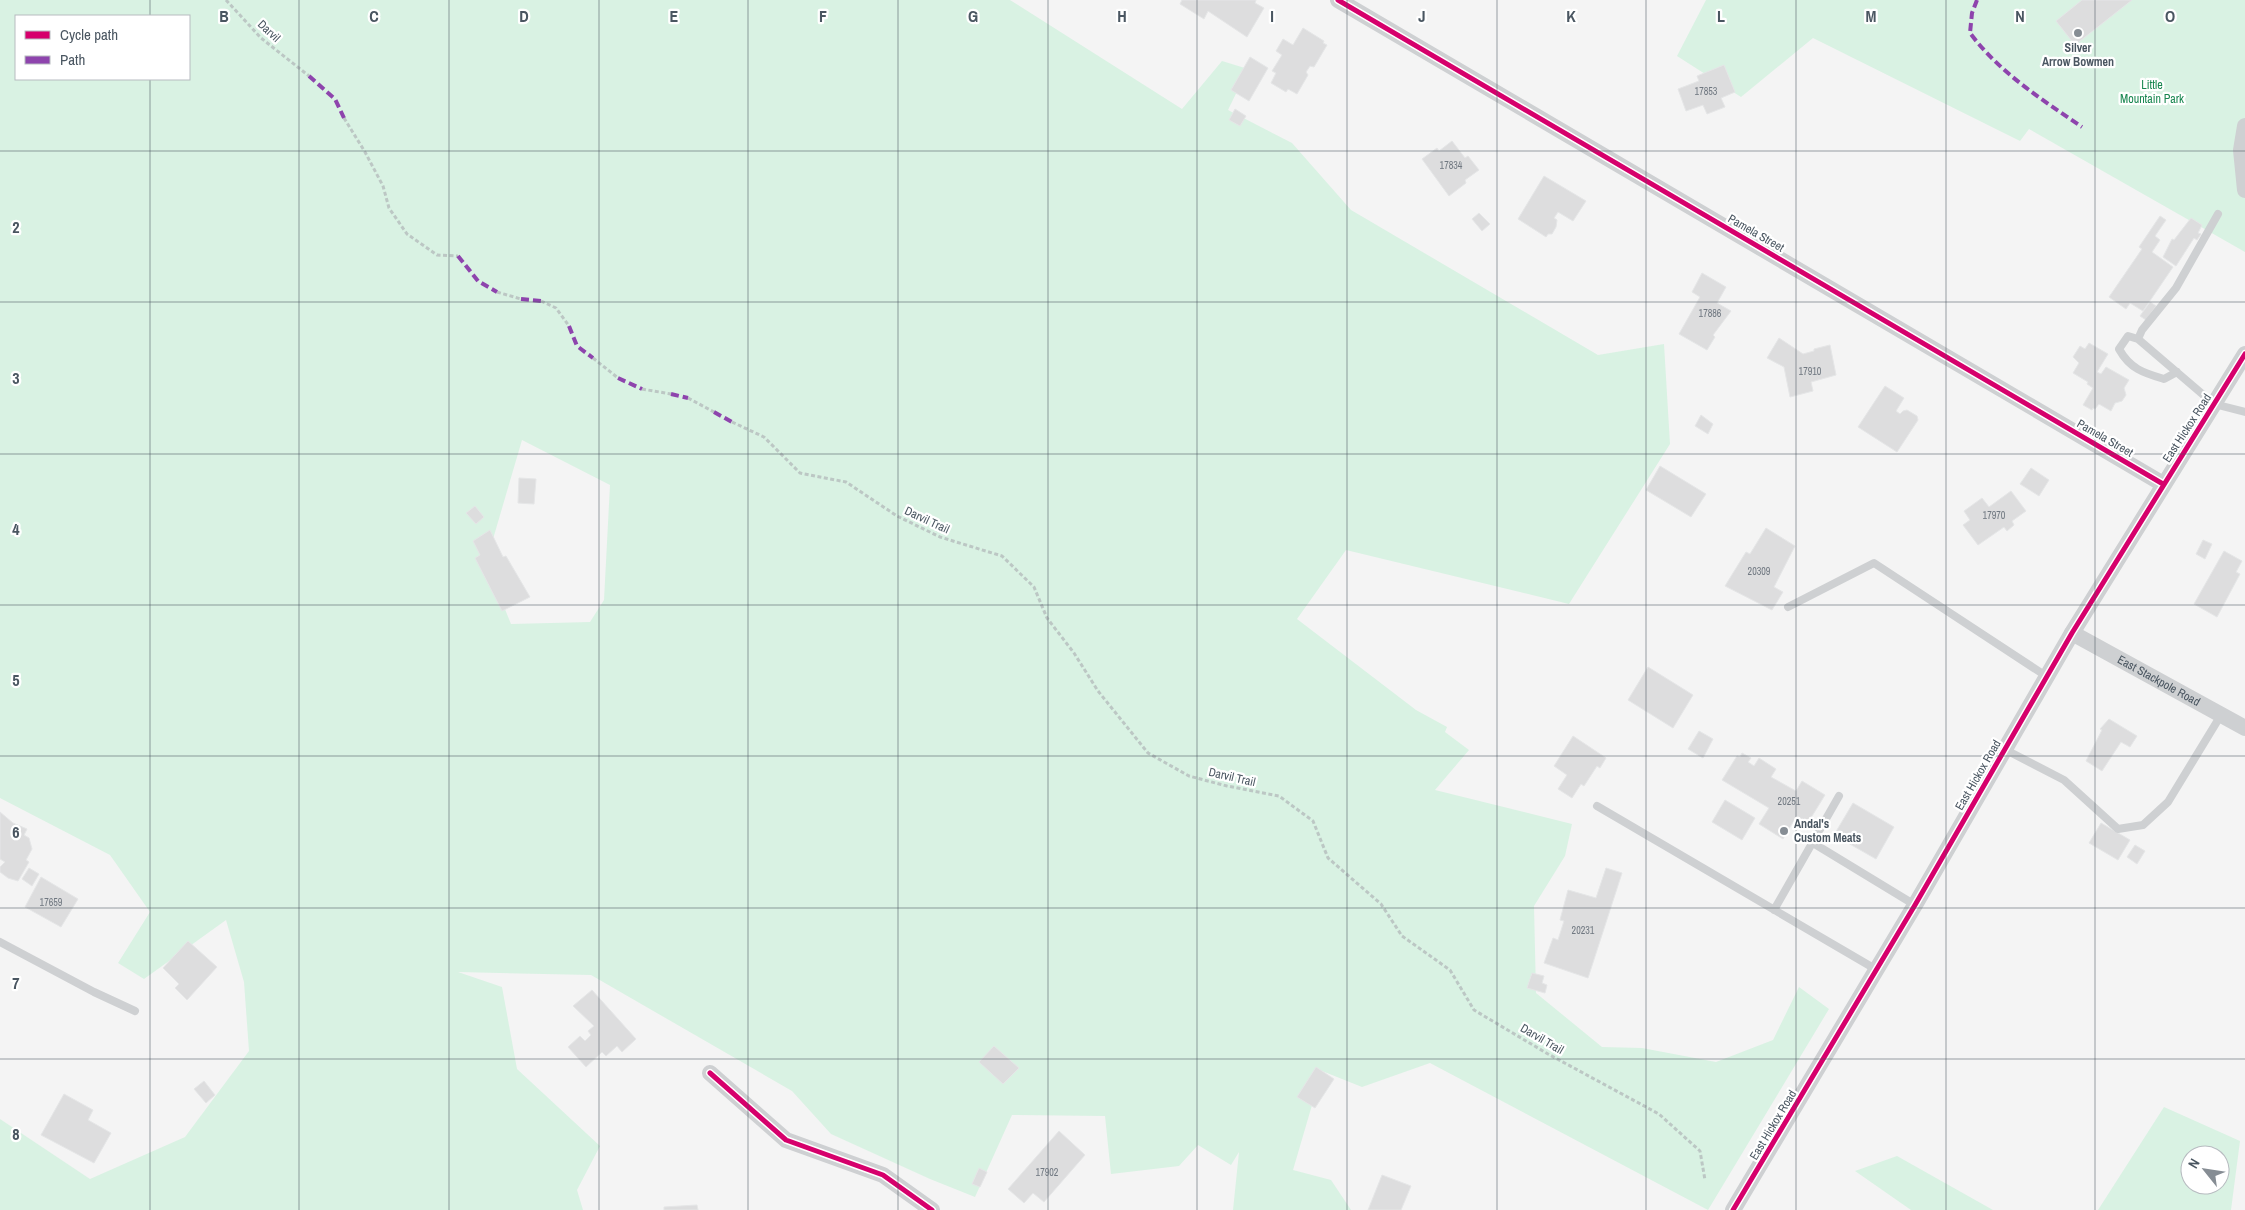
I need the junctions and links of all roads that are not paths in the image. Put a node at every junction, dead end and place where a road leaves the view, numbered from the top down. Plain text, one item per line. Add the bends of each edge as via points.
1 (1338, 0) edge
2 (2245, 126) edge
3 (2245, 190) edge
4 (2218, 214) dead end
5 (2138, 339) junction
6 (2245, 354) edge
7 (2177, 372) junction
8 (2214, 404) junction
9 (2245, 412) edge
10 (2163, 484) junction
11 (1788, 607) dead end
12 (2072, 633) junction
13 (2046, 676) junction
14 (2221, 715) junction
15 (2245, 728) edge
16 (2004, 749) junction
17 (1838, 796) dead end
18 (1597, 806) dead end
19 (1813, 843) junction
20 (1915, 905) junction
21 (1774, 910) junction
22 (0, 942) edge
23 (1876, 970) junction
24 (135, 1011) dead end
25 (710, 1073) dead end
26 (932, 1210) edge
27 (1733, 1210) edge

1 - 10 street, Pamela Street
2 - 3 street via 2241,150
4 - 5 lane via 2176,288
5 - 7 lane
5 - 7 lane via 2128,336 2123,340 2119,350 2126,362 2164,379
6 - 8 street, East Hickox Road
7 - 8 lane
8 - 9 lane
8 - 10 street, East Hickox Road
10 - 12 street, East Hickox Road
11 - 13 lane via 1874,563
12 - 13 street, East Hickox Road
12 - 14 street, East Stackpole Road
13 - 16 street, East Hickox Road
14 - 15 street, East Stackpole Road
14 - 16 lane via 2168,802 2143,825 2118,829 2064,780
16 - 20 street, East Hickox Road
17 - 19 lane
18 - 21 lane
19 - 20 lane
19 - 21 lane
20 - 23 street, East Hickox Road
21 - 23 lane
22 - 24 lane
23 - 27 street, East Hickox Road
25 - 26 street via 786,1140 884,1175

